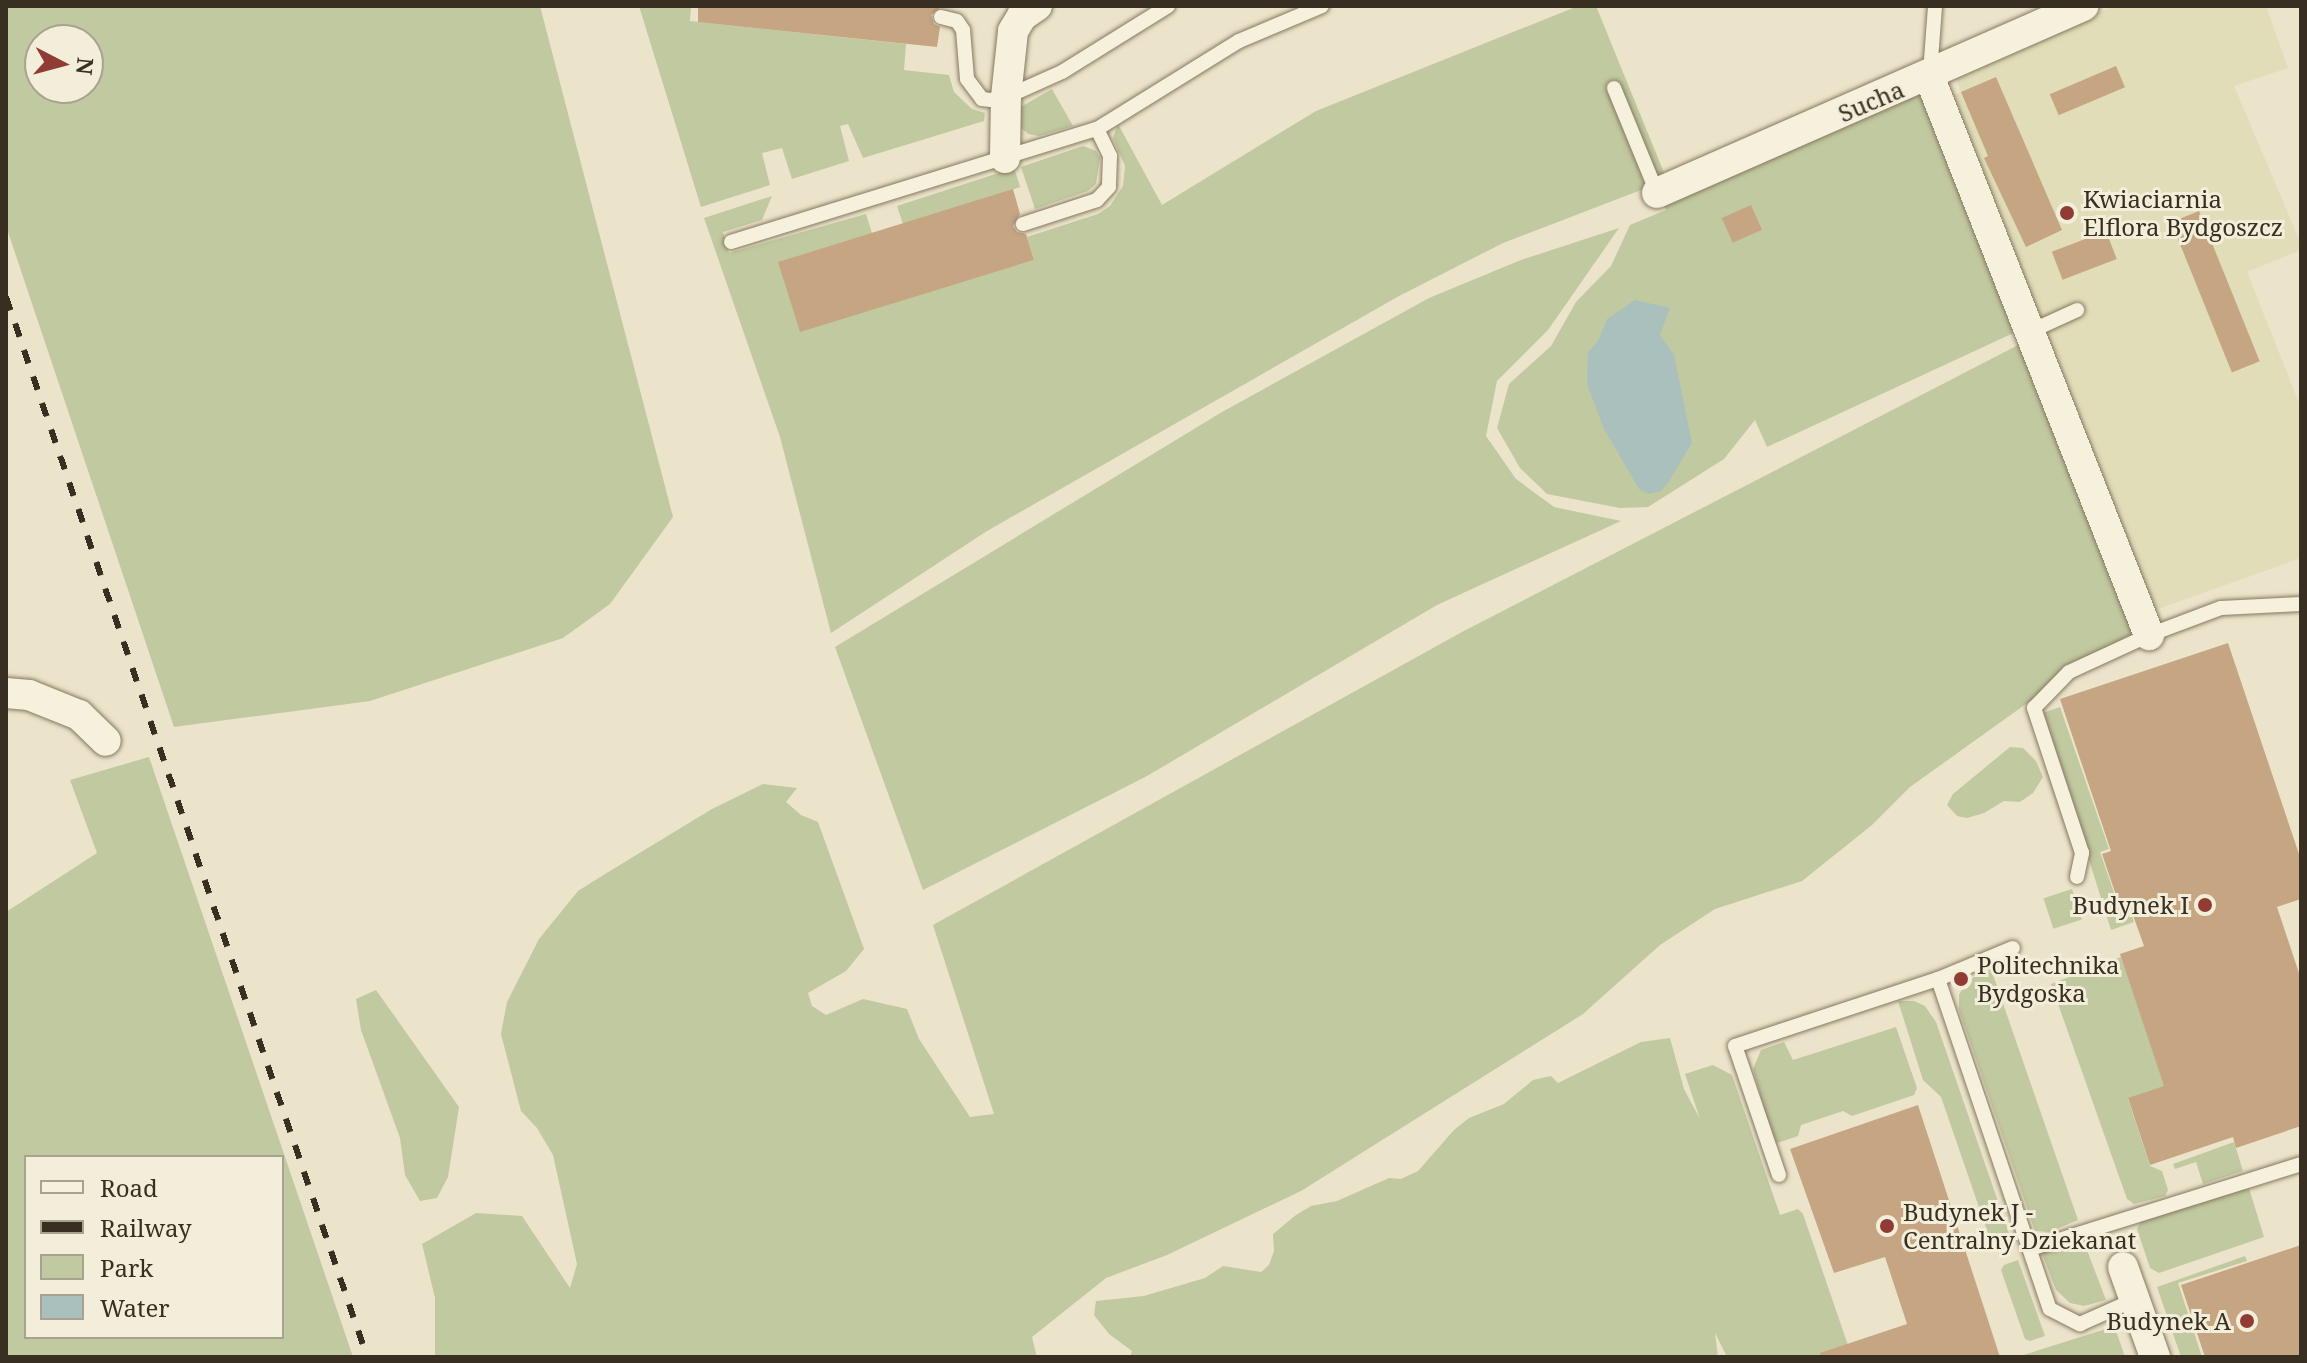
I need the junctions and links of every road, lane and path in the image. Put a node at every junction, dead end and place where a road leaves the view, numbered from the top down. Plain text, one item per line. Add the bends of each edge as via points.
1 (1037, 6) edge
2 (1168, 6) edge
3 (1322, 6) edge
4 (1935, 6) edge
5 (2084, 6) edge
6 (941, 17) dead end
7 (1929, 76) junction
8 (1614, 88) dead end
9 (1006, 97) junction
10 (1097, 129) junction
11 (1005, 158) junction
12 (1657, 193) joint
13 (1023, 224) dead end
14 (731, 242) dead end
15 (2077, 310) dead end
16 (2029, 332) junction
17 (2301, 604) edge
18 (2149, 635) junction
19 (6, 693) edge
20 (106, 741) dead end
21 (2077, 877) dead end
22 (2013, 948) dead end
23 (1938, 979) junction
24 (2301, 1164) edge
25 (1779, 1175) dead end
26 (2030, 1249) junction
27 (2123, 1267) dead end
28 (2136, 1299) junction
29 (2155, 1357) edge

1 - 9 street via 1013,31
2 - 9 lane via 1062,72
3 - 10 lane via 1239,41
4 - 7 lane
5 - 7 street, Sucha
6 - 9 lane via 957,21 963,30 973,91 982,99
7 - 12 street, Sucha
7 - 16 street
8 - 12 lane
9 - 11 street
10 - 11 lane
10 - 13 lane via 1110,156 1109,187 1097,200
11 - 14 lane
15 - 16 lane
16 - 18 street
17 - 18 lane via 2221,608
18 - 21 lane via 2069,672 2034,708 2082,853
19 - 20 street via 29,695 79,715
22 - 23 lane
23 - 25 lane via 1735,1046
23 - 26 lane
24 - 26 lane
26 - 28 lane via 2050,1309 2080,1324
27 - 28 street
28 - 29 street

